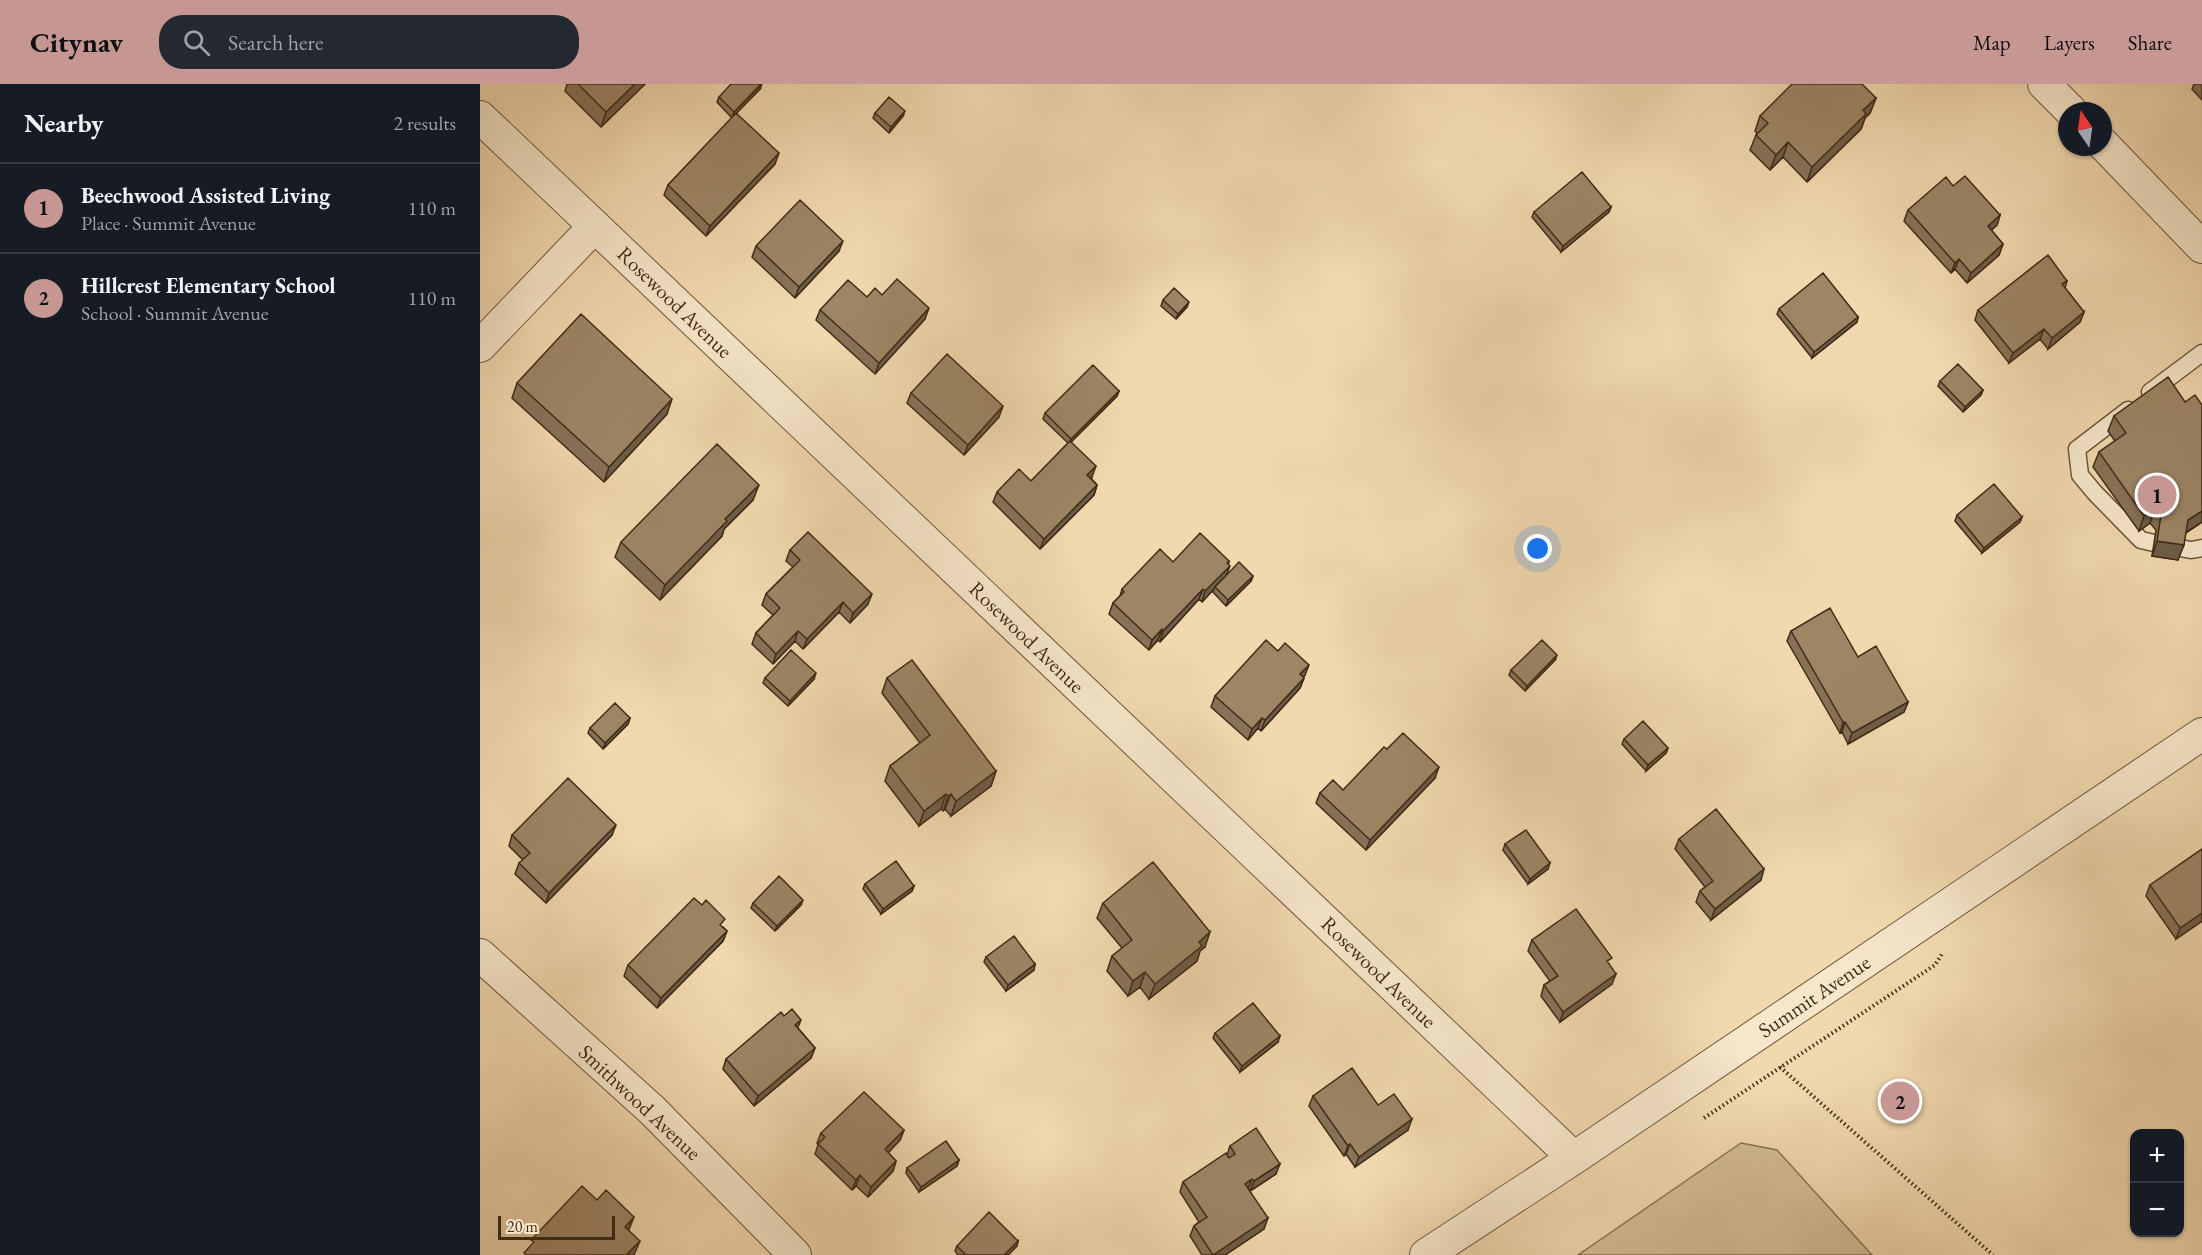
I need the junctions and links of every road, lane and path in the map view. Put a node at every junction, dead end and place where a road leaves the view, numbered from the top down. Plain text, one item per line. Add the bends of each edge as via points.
1 (2044, 84) edge
2 (2062, 102) edge
3 (480, 117) edge
4 (2112, 153) edge
5 (595, 226) junction
6 (2202, 247) edge
7 (480, 346) edge
8 (2202, 352) edge
9 (2154, 543) dead end
10 (2180, 548) edge
11 (2202, 548) edge
12 (2202, 734) edge
13 (480, 955) edge
14 (1780, 1067) dead end
15 (1574, 1158) junction
16 (795, 1255) edge
17 (1426, 1255) edge
18 (1993, 1255) edge

1 - 2 street
3 - 5 street, Rosewood Avenue
4 - 6 street
5 - 7 street
5 - 15 street, Rosewood Avenue
8 - 9 lane via 2077,449 2080,475 2141,540
10 - 11 lane
12 - 15 street, Summit Avenue
13 - 16 street, Smithwood Avenue via 652,1110
14 - 18 path
15 - 17 street, Summit Avenue

